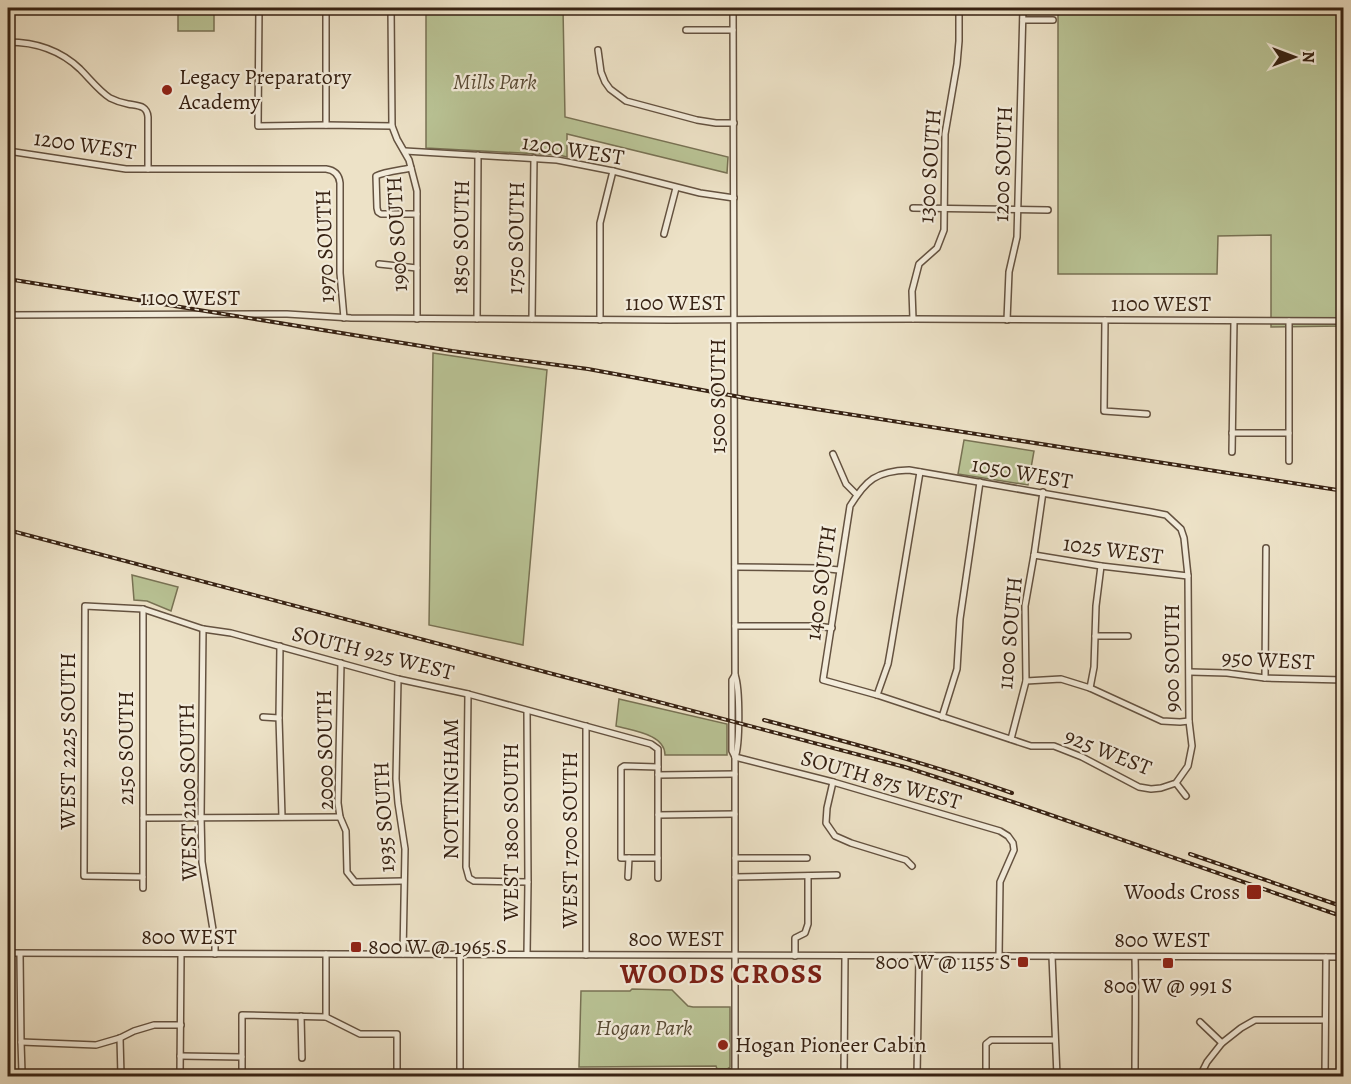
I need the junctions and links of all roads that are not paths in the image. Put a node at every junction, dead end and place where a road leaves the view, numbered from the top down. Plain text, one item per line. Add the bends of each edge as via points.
1 (259, 8) edge
2 (326, 8) edge
3 (391, 8) edge
4 (733, 8) edge
5 (959, 8) edge
6 (1023, 8) edge
7 (1023, 20) junction
8 (1053, 20) dead end
9 (686, 30) dead end
10 (733, 30) junction
11 (8, 42) edge
12 (598, 50) dead end
13 (734, 123) junction
14 (326, 124) junction
15 (392, 126) junction
16 (8, 151) edge
17 (405, 151) junction
18 (478, 155) junction
19 (534, 158) junction
20 (411, 168) junction
21 (148, 169) junction
22 (613, 171) junction
23 (336, 173) joint
24 (676, 188) junction
25 (734, 198) junction
26 (913, 208) dead end
27 (944, 208) junction
28 (1018, 210) junction
29 (1048, 210) dead end
30 (417, 214) junction
31 (664, 234) dead end
32 (379, 264) dead end
33 (417, 268) junction
34 (8, 315) edge
35 (344, 318) junction
36 (417, 319) junction
37 (477, 319) junction
38 (532, 319) junction
39 (913, 319) junction
40 (600, 320) junction
41 (734, 320) junction
42 (1007, 320) junction
43 (1105, 320) junction
44 (1234, 321) junction
45 (1289, 321) junction
46 (1344, 321) edge
47 (1147, 414) dead end
48 (1289, 433) junction
49 (1232, 434) junction
50 (1232, 452) dead end
51 (833, 454) dead end
52 (1289, 462) dead end
53 (920, 472) junction
54 (980, 482) junction
55 (1043, 492) junction
56 (858, 493) junction
57 (1180, 529) joint
58 (1266, 548) dead end
59 (1034, 555) junction
60 (1101, 566) junction
61 (735, 567) junction
62 (839, 570) junction
63 (1188, 576) junction
64 (85, 606) joint
65 (143, 609) junction
66 (735, 626) junction
67 (832, 628) junction
68 (203, 629) junction
69 (1095, 636) junction
70 (1128, 636) dead end
71 (280, 646) junction
72 (340, 663) junction
73 (1190, 672) junction
74 (1265, 678) junction
75 (398, 679) junction
76 (1344, 680) edge
77 (1026, 681) junction
78 (1090, 688) junction
79 (468, 694) junction
80 (877, 695) junction
81 (527, 711) junction
82 (263, 717) dead end
83 (942, 717) junction
84 (279, 718) junction
85 (1189, 721) junction
86 (586, 726) junction
87 (1008, 738) junction
88 (735, 758) junction
89 (658, 767) junction
90 (735, 774) junction
91 (658, 775) junction
92 (833, 782) junction
93 (1176, 783) junction
94 (1186, 796) dead end
95 (735, 814) junction
96 (658, 815) junction
97 (201, 816) junction
98 (282, 817) junction
99 (340, 817) junction
100 (143, 818) junction
101 (629, 858) junction
102 (658, 858) junction
103 (735, 858) junction
104 (807, 858) dead end
105 (912, 866) dead end
106 (837, 875) dead end
107 (808, 876) junction
108 (143, 877) junction
109 (628, 877) dead end
110 (735, 877) junction
111 (658, 878) dead end
112 (403, 881) junction
113 (528, 882) junction
114 (143, 888) dead end
115 (8, 953) edge
116 (20, 954) junction
117 (181, 954) junction
118 (215, 954) junction
119 (326, 954) junction
120 (403, 954) junction
121 (460, 954) junction
122 (526, 954) junction
123 (586, 954) junction
124 (736, 956) junction
125 (795, 956) junction
126 (845, 956) junction
127 (919, 956) junction
128 (999, 956) junction
129 (1052, 956) junction
130 (1135, 957) junction
131 (1326, 957) junction
132 (1344, 957) edge
133 (301, 1016) junction
134 (326, 1017) junction
135 (1325, 1020) junction
136 (1200, 1022) dead end
137 (181, 1025) junction
138 (120, 1038) junction
139 (1055, 1040) junction
140 (21, 1042) junction
141 (1222, 1043) junction
142 (180, 1056) junction
143 (242, 1057) junction
144 (302, 1058) dead end
145 (735, 1074) edge
146 (24, 1077) edge
147 (121, 1077) edge
148 (180, 1077) edge
149 (242, 1077) edge
150 (397, 1077) edge
151 (460, 1077) edge
152 (555, 1077) edge
153 (844, 1077) edge
154 (917, 1077) edge
155 (986, 1077) edge
156 (1057, 1077) edge
157 (1135, 1077) edge
158 (1200, 1077) edge
159 (1325, 1077) edge

1 - 14 street via 258,126
2 - 14 street
3 - 15 street, 1900 SOUTH
4 - 10 street, 1500 SOUTH
5 - 27 street, 1300 SOUTH via 957,64 945,134
6 - 7 street, 1200 SOUTH
7 - 8 street
7 - 28 street, 1200 SOUTH
9 - 10 street
10 - 13 street, 1500 SOUTH
11 - 21 street via 50,49 74,64 108,96 145,108
12 - 13 street via 605,82 626,101 697,120
13 - 25 street, 1500 SOUTH
14 - 15 street
15 - 17 street, 1900 SOUTH
16 - 21 street, 1200 WEST via 122,169
17 - 18 street, 1200 WEST
17 - 20 street, 1900 SOUTH
18 - 19 street, 1200 WEST
18 - 37 street, 1850 SOUTH
19 - 22 street, 1200 WEST
19 - 38 street, 1750 SOUTH
20 - 30 street, 1900 SOUTH
20 - 30 street via 376,176 377,208 379,213
21 - 23 street, 1200 WEST via 326,169
22 - 24 street, 1200 WEST
22 - 40 street via 600,223
23 - 35 street, 1970 SOUTH via 340,183
24 - 25 street, 1200 WEST
24 - 31 street
25 - 41 street, 1500 SOUTH
26 - 27 street
27 - 28 street
27 - 39 street, 1300 SOUTH via 944,230 937,248 919,264 912,291
28 - 29 street
28 - 42 street, 1200 SOUTH
30 - 33 street, 1900 SOUTH
32 - 33 street
33 - 36 street, 1900 SOUTH
34 - 35 street, 1100 WEST via 287,314
35 - 36 street, 1100 WEST
36 - 37 street, 1100 WEST
37 - 38 street, 1100 WEST
38 - 40 street, 1100 WEST
39 - 41 street, 1100 WEST
39 - 42 street, 1100 WEST
40 - 41 street, 1100 WEST
41 - 61 street, 1500 SOUTH
42 - 43 street, 1100 WEST
43 - 44 street, 1100 WEST
43 - 47 street via 1104,411
44 - 45 street, 1100 WEST
44 - 49 street
45 - 46 street, 1100 WEST
45 - 48 street
48 - 49 street
48 - 52 street
49 - 50 street
51 - 56 street via 846,484
53 - 54 street, 1050 WEST
53 - 56 street, 1050 WEST via 886,472 872,478
53 - 80 street via 888,664
54 - 55 street, 1050 WEST
54 - 83 street via 960,619 957,669
55 - 57 street, 1050 WEST via 1166,515
55 - 59 street, 1100 SOUTH
56 - 62 street, 1400 SOUTH via 850,506
57 - 63 street, 900 SOUTH
58 - 74 street
59 - 60 street, 1025 WEST
59 - 77 street, 1100 SOUTH via 1024,606
60 - 63 street, 1025 WEST
60 - 69 street
61 - 62 street
61 - 66 street, 1500 SOUTH
62 - 67 street, 1400 SOUTH
63 - 73 street, 900 SOUTH
64 - 65 street, SOUTH 925 WEST
64 - 108 street, WEST 2225 SOUTH via 84,876
65 - 68 street, SOUTH 925 WEST
65 - 100 street, 2150 SOUTH
66 - 67 street
66 - 88 street, 1500 SOUTH
67 - 80 street, 1400 SOUTH via 823,680
68 - 71 street, SOUTH 925 WEST
68 - 97 street, WEST 2100 SOUTH
69 - 70 street
69 - 78 street
71 - 72 street, SOUTH 925 WEST
71 - 84 street
72 - 75 street, SOUTH 925 WEST
72 - 99 street, 2000 SOUTH
73 - 74 street, 950 WEST
73 - 85 street, 900 SOUTH
74 - 76 street, 950 WEST
75 - 79 street, SOUTH 925 WEST
75 - 112 street, 1935 SOUTH via 396,779 405,849
77 - 78 street via 1061,679
77 - 87 street, 1100 SOUTH
78 - 85 street via 1162,721
79 - 81 street, SOUTH 925 WEST
79 - 113 street, NOTTINGHAM via 469,878
80 - 83 street
81 - 86 street, SOUTH 925 WEST
81 - 113 street, WEST 1800 SOUTH
82 - 84 street
83 - 87 street, 925 WEST
84 - 98 street
85 - 93 street, 900 SOUTH via 1192,746 1188,766
86 - 89 street, SOUTH 925 WEST via 651,744 658,749
86 - 123 street, WEST 1700 SOUTH
87 - 93 street, 925 WEST via 1031,746 1054,746 1082,756 1140,787 1161,788
88 - 90 street, 1500 SOUTH
88 - 92 street, SOUTH 875 WEST
89 - 91 street
89 - 101 street via 621,768 621,858
90 - 91 street
90 - 95 street, 1500 SOUTH
91 - 96 street
92 - 105 street via 826,823 835,836 906,860
92 - 128 street, SOUTH 875 WEST via 1008,836 1013,843 1013,855 1000,882
93 - 94 street, 925 WEST
95 - 96 street
95 - 103 street, 1500 SOUTH
96 - 102 street
97 - 98 street
97 - 100 street
97 - 118 street, WEST 2100 SOUTH via 202,862
98 - 99 street
99 - 112 street, 2000 SOUTH via 346,831 347,872 354,882
100 - 108 street, 2150 SOUTH
101 - 102 street
101 - 109 street
102 - 111 street
103 - 104 street
103 - 110 street, 1500 SOUTH
106 - 107 street
107 - 110 street
107 - 125 street via 808,924 805,933 795,938
108 - 114 street, 2150 SOUTH
110 - 124 street, 1500 SOUTH
112 - 120 street, 1935 SOUTH
113 - 122 street, WEST 1800 SOUTH
115 - 116 street, 800 WEST
116 - 117 street, 800 WEST
116 - 140 street
117 - 118 street, 800 WEST
117 - 137 street
118 - 119 street, 800 WEST
119 - 120 street, 800 WEST
119 - 134 street
120 - 121 street, 800 WEST
121 - 122 street, 800 WEST
121 - 151 street
122 - 123 street, 800 WEST
123 - 124 street, 800 WEST
124 - 125 street, 800 WEST
124 - 145 street, 1500 SOUTH
125 - 126 street, 800 WEST
126 - 127 street, 800 WEST
126 - 153 street
127 - 128 street, 800 WEST
127 - 154 street
128 - 129 street, 800 WEST
129 - 130 street, 800 WEST
129 - 139 street
130 - 131 street, 800 WEST
130 - 157 street
131 - 132 street, 800 WEST
131 - 135 street
133 - 134 street
133 - 143 street via 242,1016
133 - 144 street
134 - 150 street via 360,1034 397,1034
135 - 141 street via 1255,1020
135 - 159 street
136 - 141 street
137 - 138 street via 154,1025
137 - 142 street
138 - 140 street via 96,1045
138 - 147 street
139 - 155 street via 991,1040 986,1044
139 - 156 street
140 - 146 street
141 - 158 street
142 - 143 street
142 - 148 street
143 - 149 street
145 - 152 street via 579,1073

